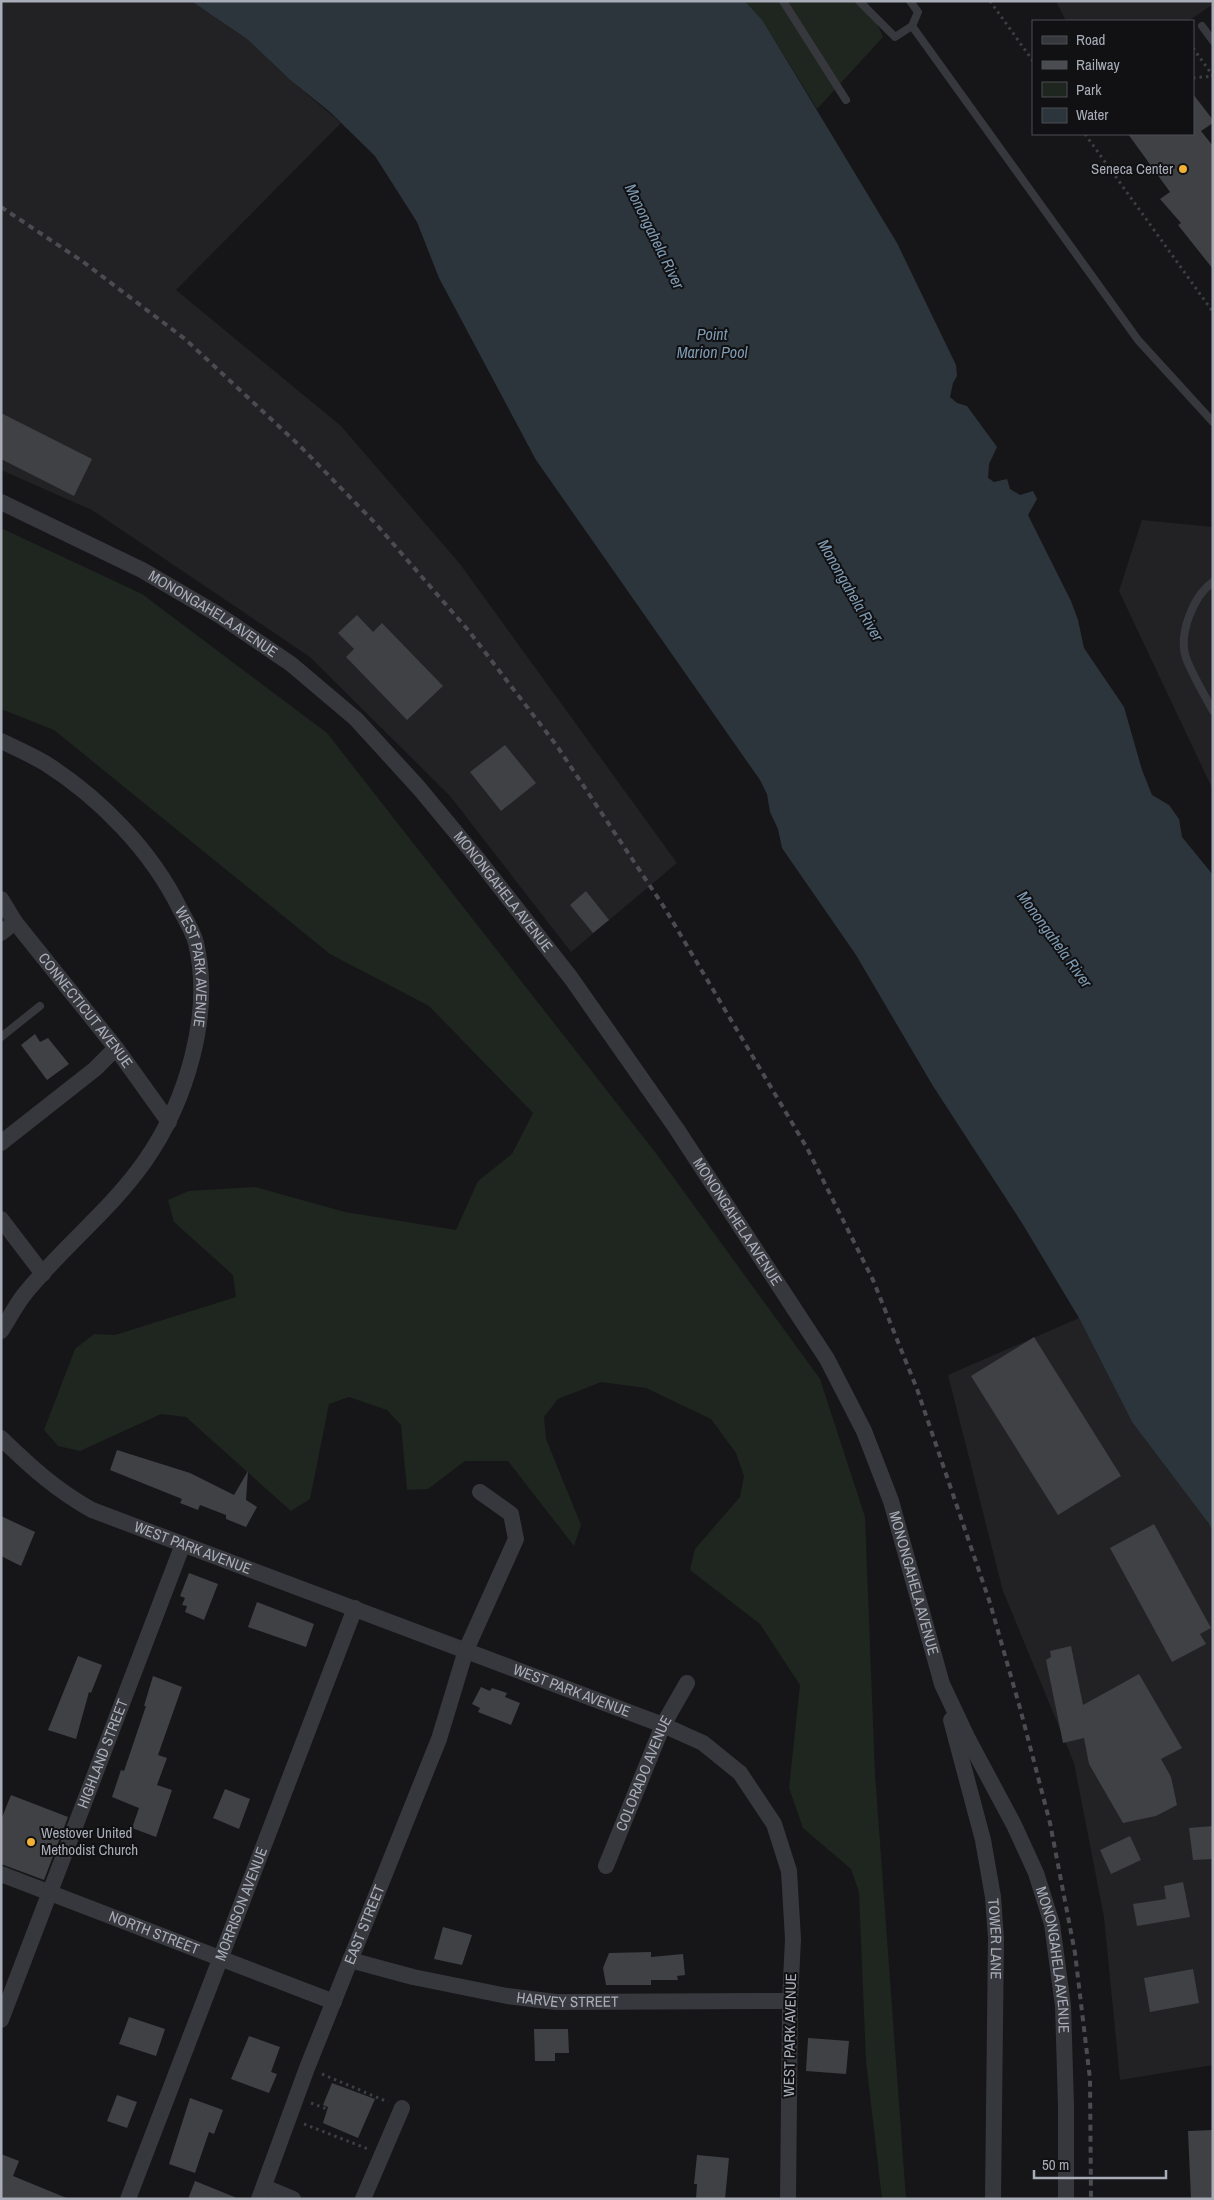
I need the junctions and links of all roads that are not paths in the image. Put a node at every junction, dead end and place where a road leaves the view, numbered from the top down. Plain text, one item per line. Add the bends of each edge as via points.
1 (783, 1) edge
2 (859, 1) edge
3 (910, 1) edge
4 (912, 26) junction
5 (1202, 26) dead end
6 (1213, 41) edge
7 (846, 100) dead end
8 (1213, 422) edge
9 (1, 502) edge
10 (1213, 582) edge
11 (1213, 711) edge
12 (1, 740) edge
13 (1, 899) edge
14 (15, 922) junction
15 (1, 932) edge
16 (40, 1006) dead end
17 (1, 1037) edge
18 (116, 1048) junction
19 (169, 1122) junction
20 (1, 1143) edge
21 (1, 1218) edge
22 (43, 1274) junction
23 (1, 1331) edge
24 (1, 1438) edge
25 (480, 1492) dead end
26 (183, 1544) junction
27 (356, 1608) junction
28 (466, 1650) junction
29 (687, 1683) dead end
30 (942, 1684) junction
31 (662, 1725) junction
32 (606, 1866) dead end
33 (1, 1874) edge
34 (51, 1892) junction
35 (220, 1958) junction
36 (350, 1960) junction
37 (790, 2001) junction
38 (334, 2002) junction
39 (1, 2020) edge
40 (395, 2105) road end
41 (261, 2193) edge
42 (128, 2199) edge
43 (293, 2199) edge
44 (363, 2199) edge
45 (788, 2199) edge
46 (993, 2199) edge
47 (1066, 2199) edge

1 - 7 lane
2 - 4 lane via 895,37
3 - 4 lane via 918,12
4 - 8 lane via 1138,340
5 - 6 lane
9 - 30 street, MONONGAHELA AVENUE via 142,570 220,616 291,664 356,719 478,858 571,978 676,1128 827,1359 864,1431 891,1501
10 - 11 lane via 1204,588 1185,627 1186,657
12 - 19 street, WEST PARK AVENUE via 44,763 88,794 130,836 172,892 196,941 202,986 196,1040 185,1082
13 - 14 street, CONNECTICUT AVENUE
14 - 15 street
14 - 18 street, CONNECTICUT AVENUE
16 - 17 lane
18 - 19 street, CONNECTICUT AVENUE
18 - 20 street via 95,1069
19 - 22 street, WEST PARK AVENUE via 115,1200
21 - 22 street
22 - 23 street, WEST PARK AVENUE
24 - 26 street, WEST PARK AVENUE via 35,1472 64,1494 92,1510
25 - 28 street via 511,1514 516,1539
26 - 27 street, WEST PARK AVENUE
26 - 34 street, HIGHLAND STREET
27 - 28 street, WEST PARK AVENUE
27 - 35 street, MORRISON AVENUE
28 - 31 street, WEST PARK AVENUE
28 - 36 street, EAST STREET via 439,1739
29 - 31 street, COLORADO AVENUE
30 - 46 street, TOWER LANE via 983,1840 993,1898 996,1938
30 - 47 street, MONONGAHELA AVENUE via 1036,1873 1052,1924 1063,2006
31 - 32 street, COLORADO AVENUE
31 - 37 street, WEST PARK AVENUE via 704,1743 740,1773 774,1824 789,1871 793,1940
33 - 34 street, NORTH STREET
34 - 35 street, NORTH STREET
34 - 39 street, HIGHLAND STREET
35 - 38 street, NORTH STREET
35 - 42 street, MORRISON AVENUE
36 - 37 street, HARVEY STREET via 431,1981 556,2002
36 - 38 street, EAST STREET
37 - 45 street, WEST PARK AVENUE
38 - 41 street, EAST STREET
40 - 44 street
41 - 43 street

